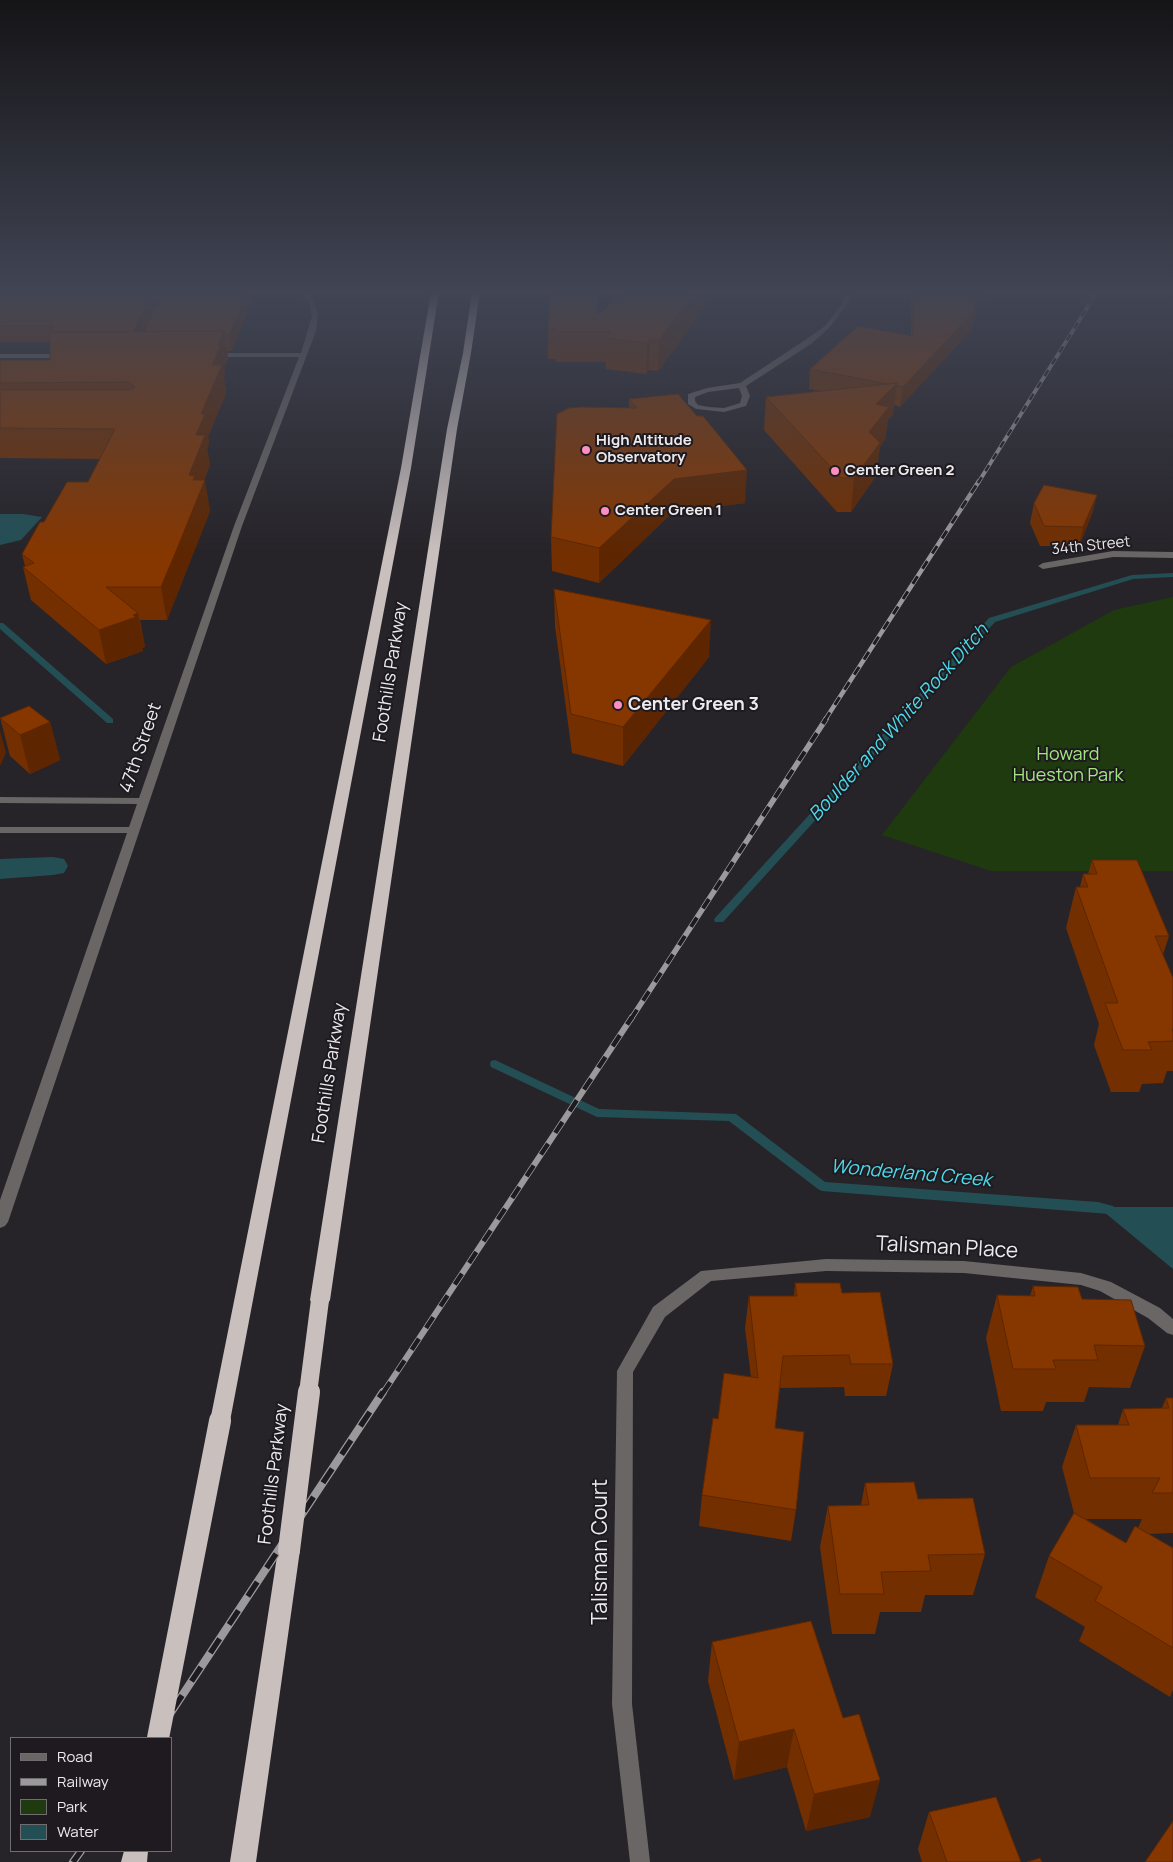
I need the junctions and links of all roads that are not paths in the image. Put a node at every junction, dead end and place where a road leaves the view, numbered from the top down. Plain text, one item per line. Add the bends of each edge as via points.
1 (295, 379) edge
2 (421, 379) edge
3 (462, 379) edge
4 (751, 379) edge
5 (742, 385) junction
6 (1173, 555) edge
7 (1043, 566) dead end
8 (0, 800) edge
9 (143, 801) junction
10 (0, 830) edge
11 (133, 830) junction
12 (5, 1195) edge
13 (0, 1222) edge
14 (707, 1275) joint
15 (1173, 1328) edge
16 (158, 1737) edge
17 (243, 1862) edge
18 (640, 1862) edge

1 - 9 street, 47th Street via 238,526
2 - 16 highway, Foothills Parkway, bridge
3 - 17 highway, Foothills Parkway, bridge via 320,1300 289,1550
4 - 5 street
5 - 5 street via 707,390 692,396 691,402 696,407 708,409 737,407 743,404 746,396
6 - 7 street, 34th Street via 1113,554
8 - 9 street
9 - 11 street, 47th Street
10 - 11 street
11 - 12 street, 47th Street
12 - 13 street, 47th Street
14 - 15 street, Talisman Place via 826,1265 964,1267 1081,1279 1105,1286 1154,1313
14 - 18 street, Talisman Court via 659,1312 625,1371 622,1704

